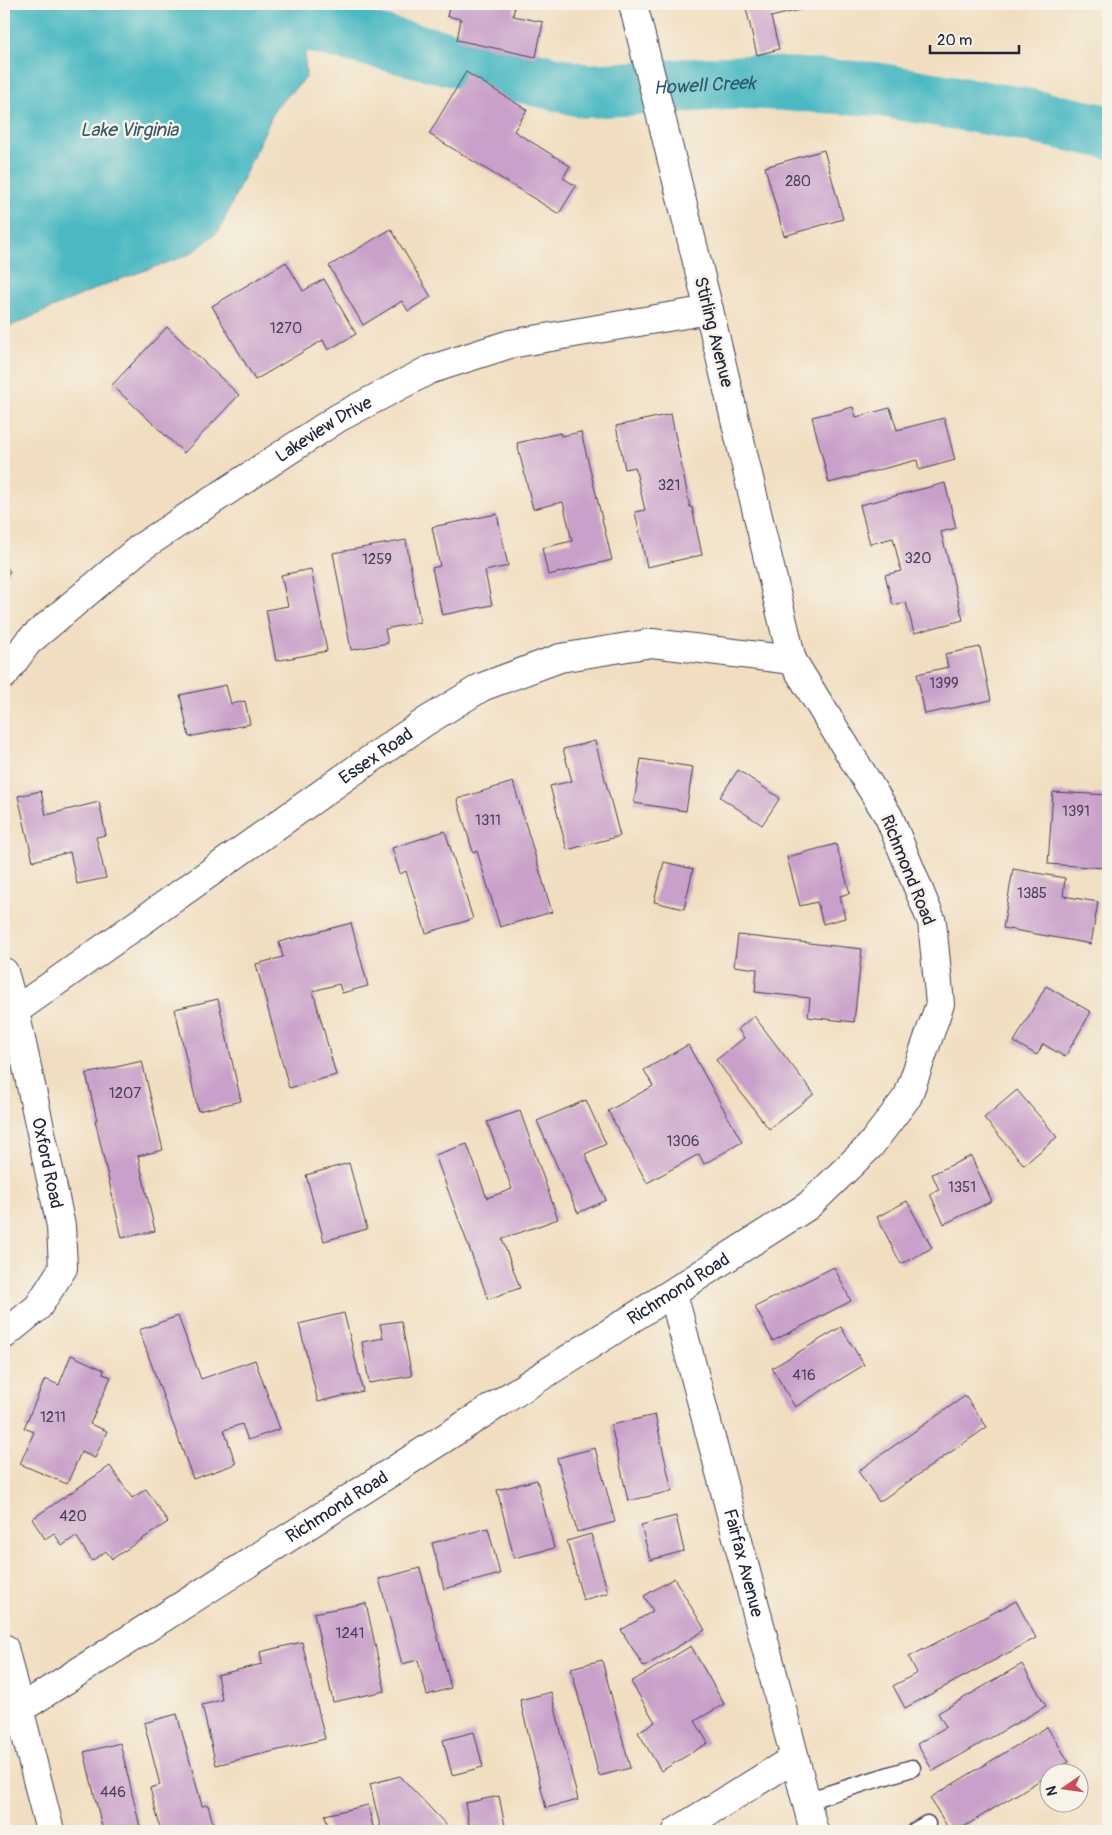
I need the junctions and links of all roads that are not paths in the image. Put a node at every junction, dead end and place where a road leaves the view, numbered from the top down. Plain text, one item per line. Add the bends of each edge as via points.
1 (633, 4) edge
2 (709, 310) junction
3 (792, 660) junction
4 (4, 675) edge
5 (4, 972) edge
6 (15, 1011) junction
7 (673, 1293) junction
8 (4, 1334) edge
9 (4, 1648) edge
10 (20, 1709) junction
11 (795, 1758) junction
12 (912, 1768) dead end
13 (806, 1801) junction
14 (50, 1831) edge
15 (677, 1831) edge
16 (814, 1831) edge

1 - 2 street, Stirling Avenue
2 - 3 street, Stirling Avenue
2 - 4 street, Lakeview Drive via 510,344 420,374 338,418 140,548 28,642
3 - 6 street, Essex Road via 652,643 560,658 482,687 355,770
3 - 7 street, Richmond Road via 889,817 932,922 940,1004 908,1096 870,1146 808,1206
5 - 6 street, Oxford Road
6 - 8 street, Oxford Road via 61,1226 63,1268 38,1308
7 - 10 street, Richmond Road
7 - 11 street, Fairfax Avenue
9 - 10 street
10 - 14 street
11 - 13 street, Fairfax Avenue
11 - 15 street
12 - 13 lane
13 - 16 street, Fairfax Avenue

